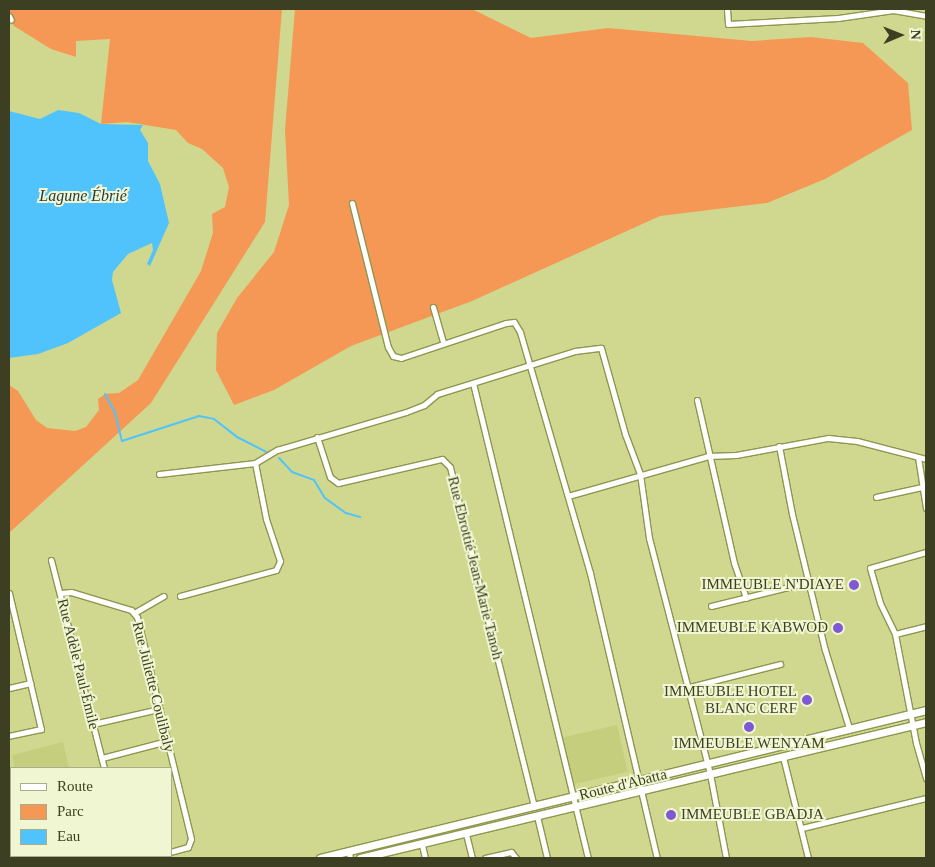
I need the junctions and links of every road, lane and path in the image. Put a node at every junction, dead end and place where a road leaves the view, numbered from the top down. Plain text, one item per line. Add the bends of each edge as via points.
1 (727, 9) edge
2 (865, 11) edge
3 (926, 16) edge
4 (352, 203) dead end
5 (433, 307) dead end
6 (443, 342) junction
7 (532, 365) junction
8 (473, 383) junction
9 (697, 400) dead end
10 (317, 438) junction
11 (779, 446) junction
12 (708, 456) junction
13 (918, 457) junction
14 (926, 459) edge
15 (255, 463) junction
16 (159, 474) dead end
17 (640, 474) junction
18 (922, 487) junction
19 (568, 496) junction
20 (876, 497) dead end
21 (926, 508) edge
22 (926, 552) edge
23 (51, 560) dead end
24 (809, 582) junction
25 (9, 593) edge
26 (61, 593) junction
27 (163, 596) dead end
28 (180, 596) dead end
29 (746, 598) junction
30 (711, 606) dead end
31 (134, 613) junction
32 (926, 626) edge
33 (895, 634) junction
34 (780, 664) dead end
35 (30, 683) junction
36 (689, 687) junction
37 (9, 688) edge
38 (159, 709) junction
39 (926, 710) edge
40 (911, 713) junction
41 (926, 722) edge
42 (93, 724) junction
43 (912, 726) junction
44 (849, 728) junction
45 (9, 736) edge
46 (167, 741) junction
47 (783, 756) junction
48 (102, 758) junction
49 (708, 765) junction
50 (104, 767) edge
51 (710, 774) junction
52 (926, 779) edge
53 (638, 782) junction
54 (640, 792) junction
55 (574, 798) junction
56 (926, 798) edge
57 (534, 807) junction
58 (577, 807) junction
59 (536, 816) junction
60 (9, 823) edge
61 (802, 828) junction
62 (10, 832) edge
63 (466, 834) junction
64 (422, 845) junction
65 (172, 852) edge
66 (349, 855) edge
67 (156, 857) edge
68 (146, 858) edge
69 (320, 858) edge
70 (360, 858) edge
71 (425, 858) edge
72 (472, 858) edge
73 (485, 858) edge
74 (516, 858) edge
75 (547, 858) edge
76 (588, 858) edge
77 (657, 858) edge
78 (726, 858) edge
79 (808, 858) edge

1 - 2 street via 728,24 838,18
2 - 3 street via 892,10
4 - 6 street via 388,347 393,356 401,358
5 - 6 street
6 - 7 street via 514,322
7 - 8 street
7 - 17 street via 575,351 601,348 625,434
7 - 19 street
8 - 10 street via 438,394 424,405 406,412
8 - 55 street
9 - 12 street
10 - 15 street via 277,450
10 - 57 street, Rue Ebrottié Jean-Marie Tanoh via 330,477 338,483 442,459 450,467
11 - 12 street via 736,455
11 - 13 street via 835,437
11 - 24 street
12 - 17 street
12 - 29 street via 734,563
13 - 14 street
13 - 18 street
15 - 16 street
15 - 28 street via 279,566 272,574
17 - 19 street
17 - 36 street via 649,538
18 - 20 street
18 - 21 street
19 - 53 street via 590,573
22 - 33 street via 870,568 880,603
23 - 26 street, Rue Adèle Paul-Émile
24 - 29 street
24 - 44 street
25 - 35 street
26 - 31 street, Rue Juliette Coulibaly via 71,592
26 - 42 street, Rue Adèle Paul-Émile
27 - 31 street
29 - 30 street
31 - 38 street, Rue Juliette Coulibaly
32 - 33 street
33 - 40 street
34 - 36 street
35 - 37 street
35 - 45 street via 41,729
36 - 49 street
38 - 42 street
38 - 46 street, Rue Juliette Coulibaly
39 - 40 street, Route d'Abatta
40 - 43 street
40 - 44 street, Route d'Abatta
41 - 43 street, Route d'Abatta
42 - 48 street, Rue Adèle Paul-Émile
43 - 47 street, Route d'Abatta
43 - 52 street
44 - 49 street, Route d'Abatta
46 - 48 street
46 - 65 street, Rue Juliette Coulibaly via 191,839 188,847
47 - 51 street, Route d'Abatta
47 - 61 street
48 - 50 street, Rue Adèle Paul-Émile
49 - 51 street
49 - 53 street, Route d'Abatta
51 - 54 street, Route d'Abatta
51 - 78 street
53 - 54 street
53 - 55 street, Route d'Abatta
54 - 58 street, Route d'Abatta
54 - 77 street
55 - 57 street, Route d'Abatta
55 - 58 street
56 - 61 street
57 - 66 street, Route d'Abatta
58 - 59 street, Route d'Abatta
58 - 76 street
59 - 63 street, Route d'Abatta
59 - 75 street
60 - 62 street
61 - 79 street
63 - 64 street, Route d'Abatta
63 - 72 street
64 - 70 street, Route d'Abatta
64 - 71 street
66 - 69 street, Route d'Abatta
67 - 68 street
73 - 74 street via 511,852

